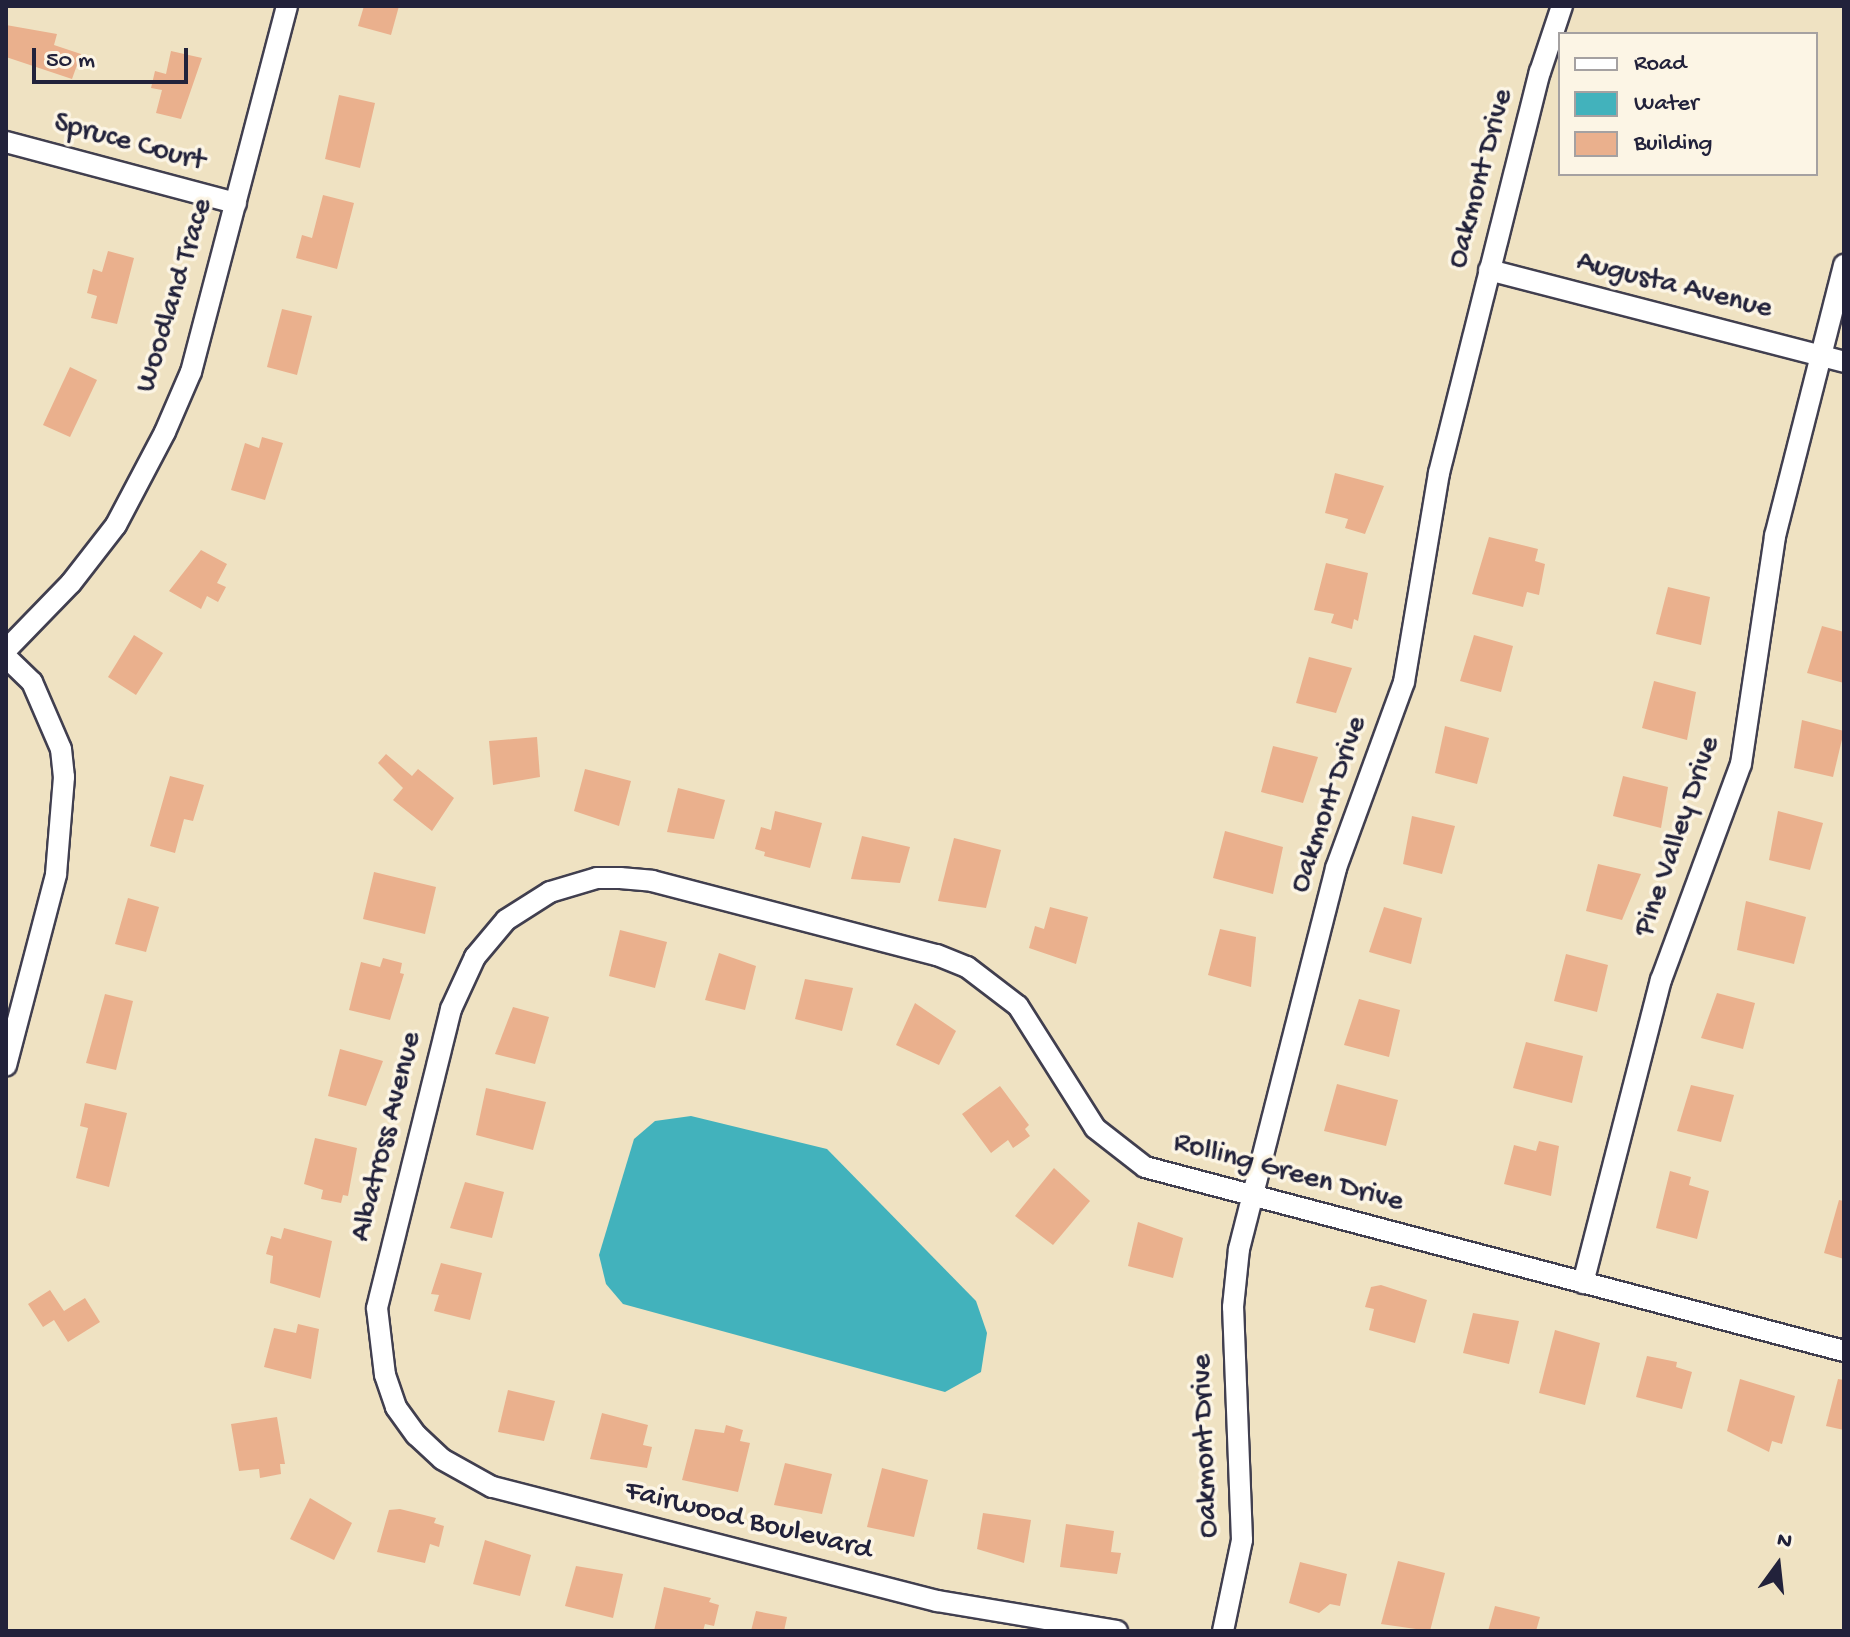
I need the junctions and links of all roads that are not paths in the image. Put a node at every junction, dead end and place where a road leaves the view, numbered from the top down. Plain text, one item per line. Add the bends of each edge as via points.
1 (287, 6) edge
2 (1562, 6) edge
3 (6, 142) edge
4 (236, 203) junction
5 (1844, 265) edge
6 (1489, 270) junction
7 (1821, 355) junction
8 (1844, 362) edge
9 (6, 650) edge
10 (6, 657) edge
11 (525, 905) joint
12 (6, 1066) edge
13 (1251, 1197) junction
14 (1583, 1283) junction
15 (1844, 1351) edge
16 (396, 1407) joint
17 (1117, 1631) edge
18 (1223, 1631) edge

1 - 4 street, Woodland Trace
2 - 6 street, Oakmont Drive
3 - 4 street, Spruce Court
4 - 9 street, Woodland Trace via 191,372 144,479 71,583
5 - 7 street, Pine Valley Drive
6 - 7 street, Augusta Avenue
6 - 13 street, Oakmont Drive via 1439,473 1404,682 1336,868
7 - 8 street, Augusta Avenue
7 - 14 street, Pine Valley Drive via 1775,536 1741,764 1661,980
10 - 12 street via 32,682 61,749 64,777 56,875
11 - 13 street, Rolling Green Drive via 597,878 652,881 967,967 1018,1006 1078,1105 1119,1149 1174,1177
11 - 16 street, Albatross Avenue via 489,936 475,957 447,1024 377,1308 385,1375
13 - 14 street, Rolling Green Drive
13 - 18 street, Oakmont Drive via 1233,1307 1242,1540
14 - 15 street, Rolling Green Drive
16 - 17 street, Fairwood Boulevard via 442,1459 492,1487 937,1601

